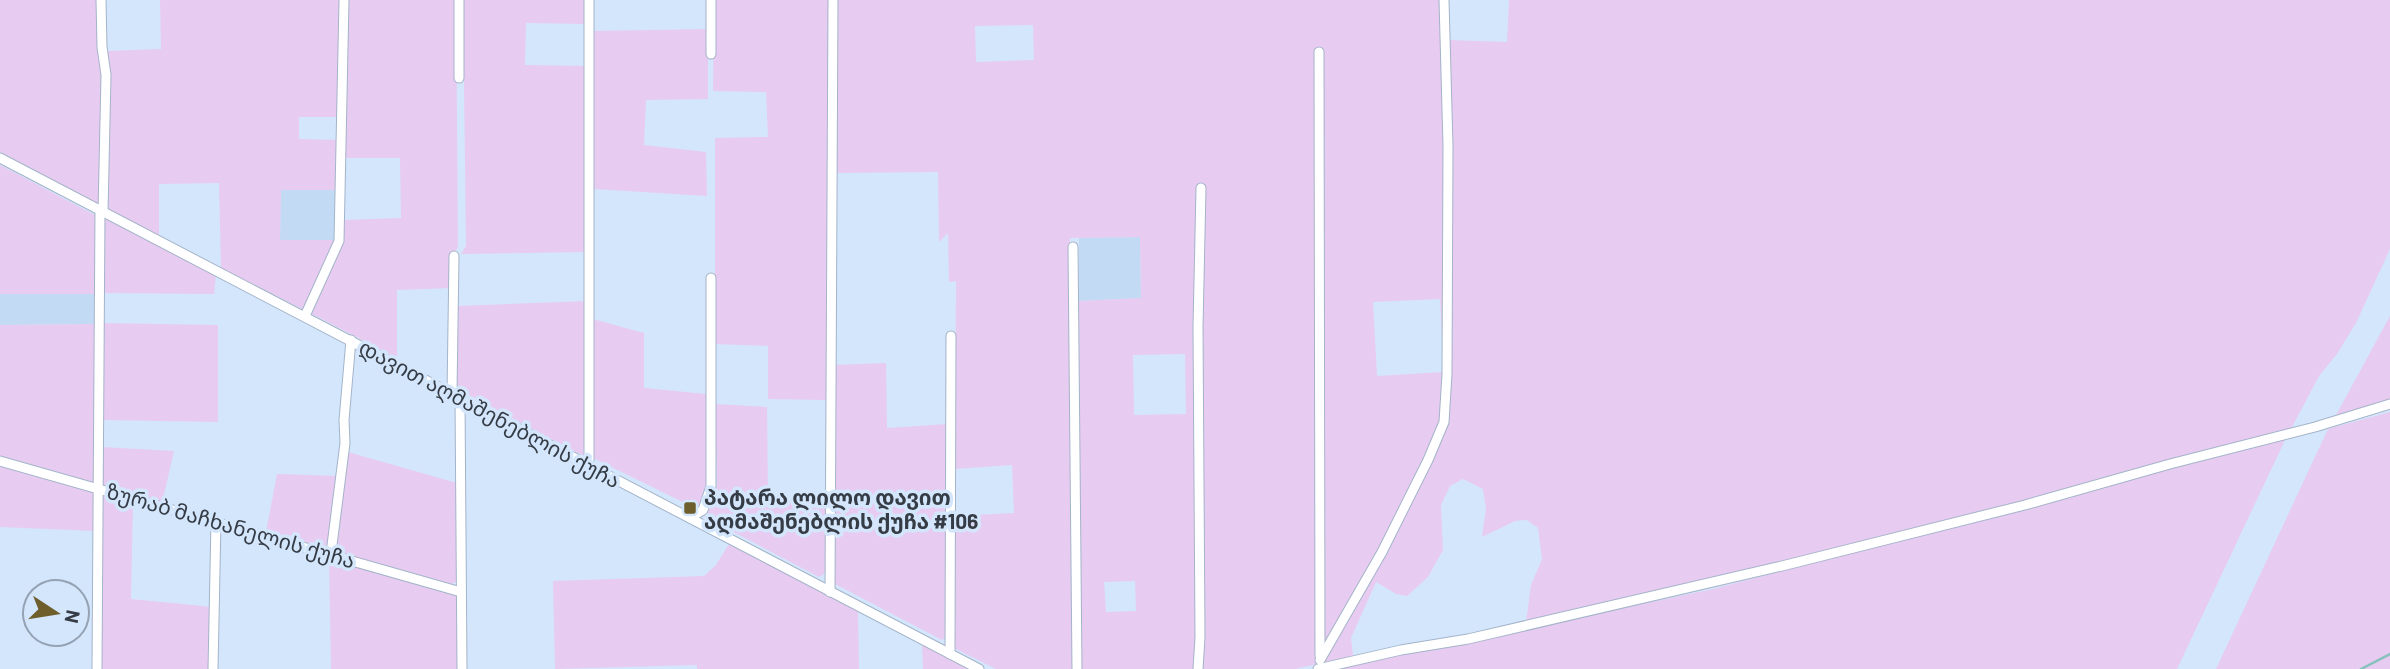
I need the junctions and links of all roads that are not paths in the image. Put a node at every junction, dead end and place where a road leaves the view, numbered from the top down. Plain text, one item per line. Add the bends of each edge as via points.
1 (101, 0) edge
2 (344, 0) edge
3 (459, 0) edge
4 (589, 0) edge
5 (711, 0) edge
6 (834, 0) edge
7 (1444, 0) edge
8 (1319, 52) dead end
9 (711, 54) dead end
10 (459, 78) dead end
11 (0, 158) edge
12 (1201, 188) dead end
13 (102, 211) junction
14 (1073, 247) dead end
15 (454, 256) dead end
16 (711, 278) dead end
17 (305, 316) junction
18 (951, 336) dead end
19 (351, 340) junction
20 (456, 397) junction
21 (2390, 404) edge
22 (0, 461) edge
23 (589, 464) junction
24 (99, 488) junction
25 (690, 518) junction
26 (216, 521) junction
27 (331, 553) junction
28 (461, 592) junction
29 (830, 592) junction
30 (950, 654) junction
31 (1320, 666) edge
32 (97, 669) edge
33 (212, 669) edge
34 (462, 669) edge
35 (979, 669) edge
36 (1077, 669) edge
37 (1198, 669) edge

1 - 13 street via 107,75
2 - 17 street via 339,241
3 - 10 street
4 - 23 street
5 - 9 street
6 - 29 street
7 - 31 street via 1448,200 1444,422 1382,552
8 - 31 street
11 - 13 street, დავით აღმაშენებლის ქუჩა
12 - 37 street
13 - 17 street, დავით აღმაშენებლის ქუჩა
13 - 24 street
14 - 36 street
15 - 20 street
16 - 25 street via 711,486 703,510
17 - 19 street, დავით აღმაშენებლის ქუჩა
18 - 30 street
19 - 20 street, დავით აღმაშენებლის ქუჩა
19 - 27 street via 345,443
20 - 23 street, დავით აღმაშენებლის ქუჩა
20 - 28 street
21 - 31 street via 2025,505 1782,566 1468,639
22 - 24 street, ზურაბ მაჩხანელის ქუჩა
23 - 25 street, დავით აღმაშენებლის ქუჩა
24 - 26 street, ზურაბ მაჩხანელის ქუჩა
24 - 32 street
25 - 29 street, დავით აღმაშენებლის ქუჩა
26 - 27 street, ზურაბ მაჩხანელის ქუჩა
26 - 33 street
27 - 28 street, ზურაბ მაჩხანელის ქუჩა
28 - 34 street
29 - 30 street, დავით აღმაშენებლის ქუჩა
30 - 35 street, დავით აღმაშენებლის ქუჩა

